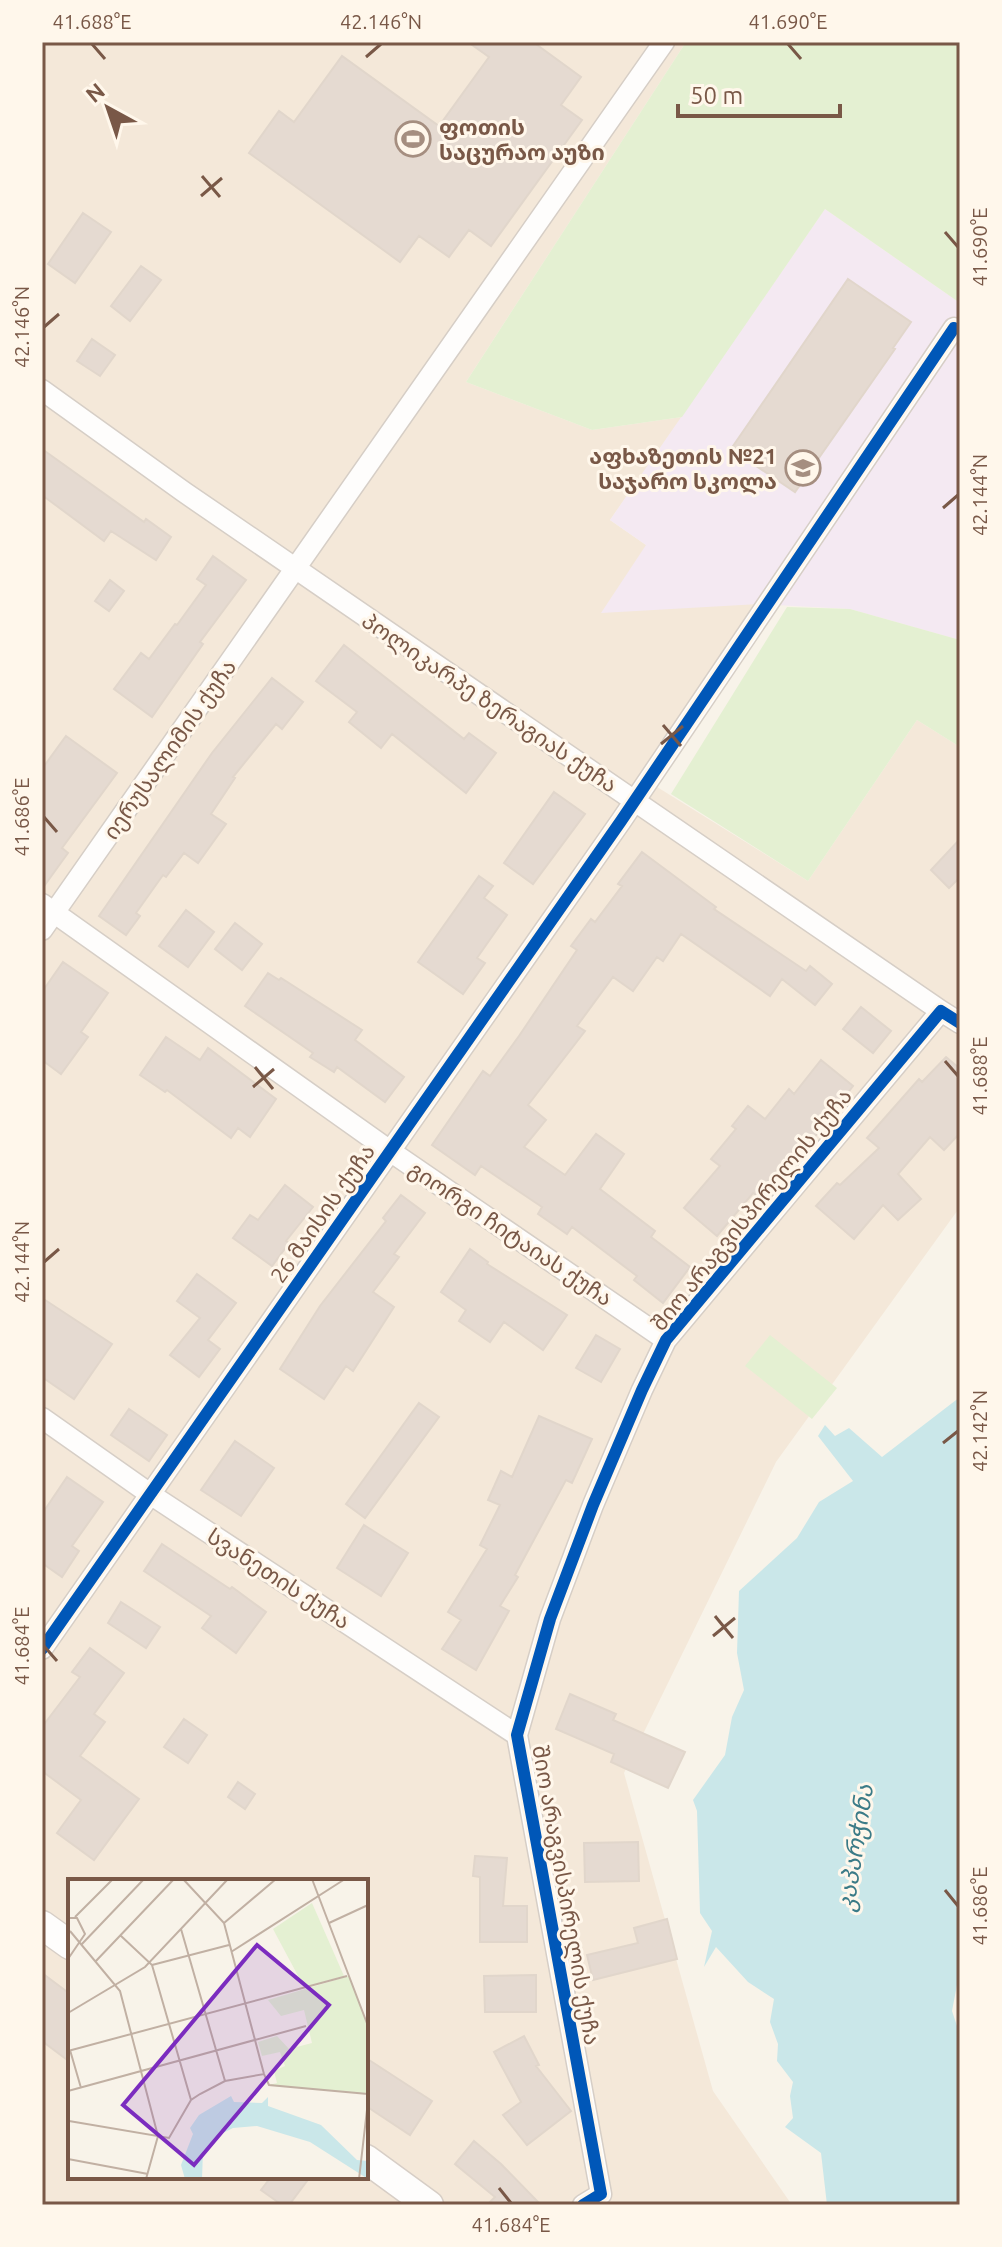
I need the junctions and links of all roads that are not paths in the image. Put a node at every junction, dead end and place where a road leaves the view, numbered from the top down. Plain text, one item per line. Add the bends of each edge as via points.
1 (664, 42) edge
2 (954, 328) dead end
3 (42, 390) edge
4 (295, 568) junction
5 (635, 801) junction
6 (46, 916) edge
7 (941, 1011) junction
8 (960, 1023) edge
9 (390, 1151) junction
10 (666, 1340) junction
11 (42, 1418) edge
12 (150, 1494) junction
13 (42, 1649) edge
14 (517, 1735) junction
15 (42, 1925) edge
16 (68, 1944) edge
17 (368, 2160) edge
18 (429, 2205) edge
19 (583, 2205) edge

1 - 4 street, იერუსალიმის ქუჩა
2 - 5 street, 26 მაისის ქუჩა
3 - 4 street, პოლიკარპე ზერაგიას ქუჩა
4 - 5 street, პოლიკარპე ზერაგიას ქუჩა
4 - 6 street, იერუსალიმის ქუჩა
5 - 7 street, პოლიკარპე ზერაგიას ქუჩა
5 - 9 street, 26 მაისის ქუჩა
6 - 9 street, გიორგი ჩიტაიას ქუჩა
7 - 8 street
7 - 10 street, შიო არაგვისპირელის ქუჩა
9 - 10 street, გიორგი ჩიტაიას ქუჩა
9 - 12 street, 26 მაისის ქუჩა
10 - 14 street, შიო არაგვისპირელის ქუჩა via 593,1505 550,1619
11 - 12 street, სვანეთის ქუჩა
12 - 13 street, 26 მაისის ქუჩა
12 - 14 street, სვანეთის ქუჩა
14 - 19 street, შიო არაგვისპირელის ქუჩა via 601,2194
15 - 16 street
17 - 18 street

